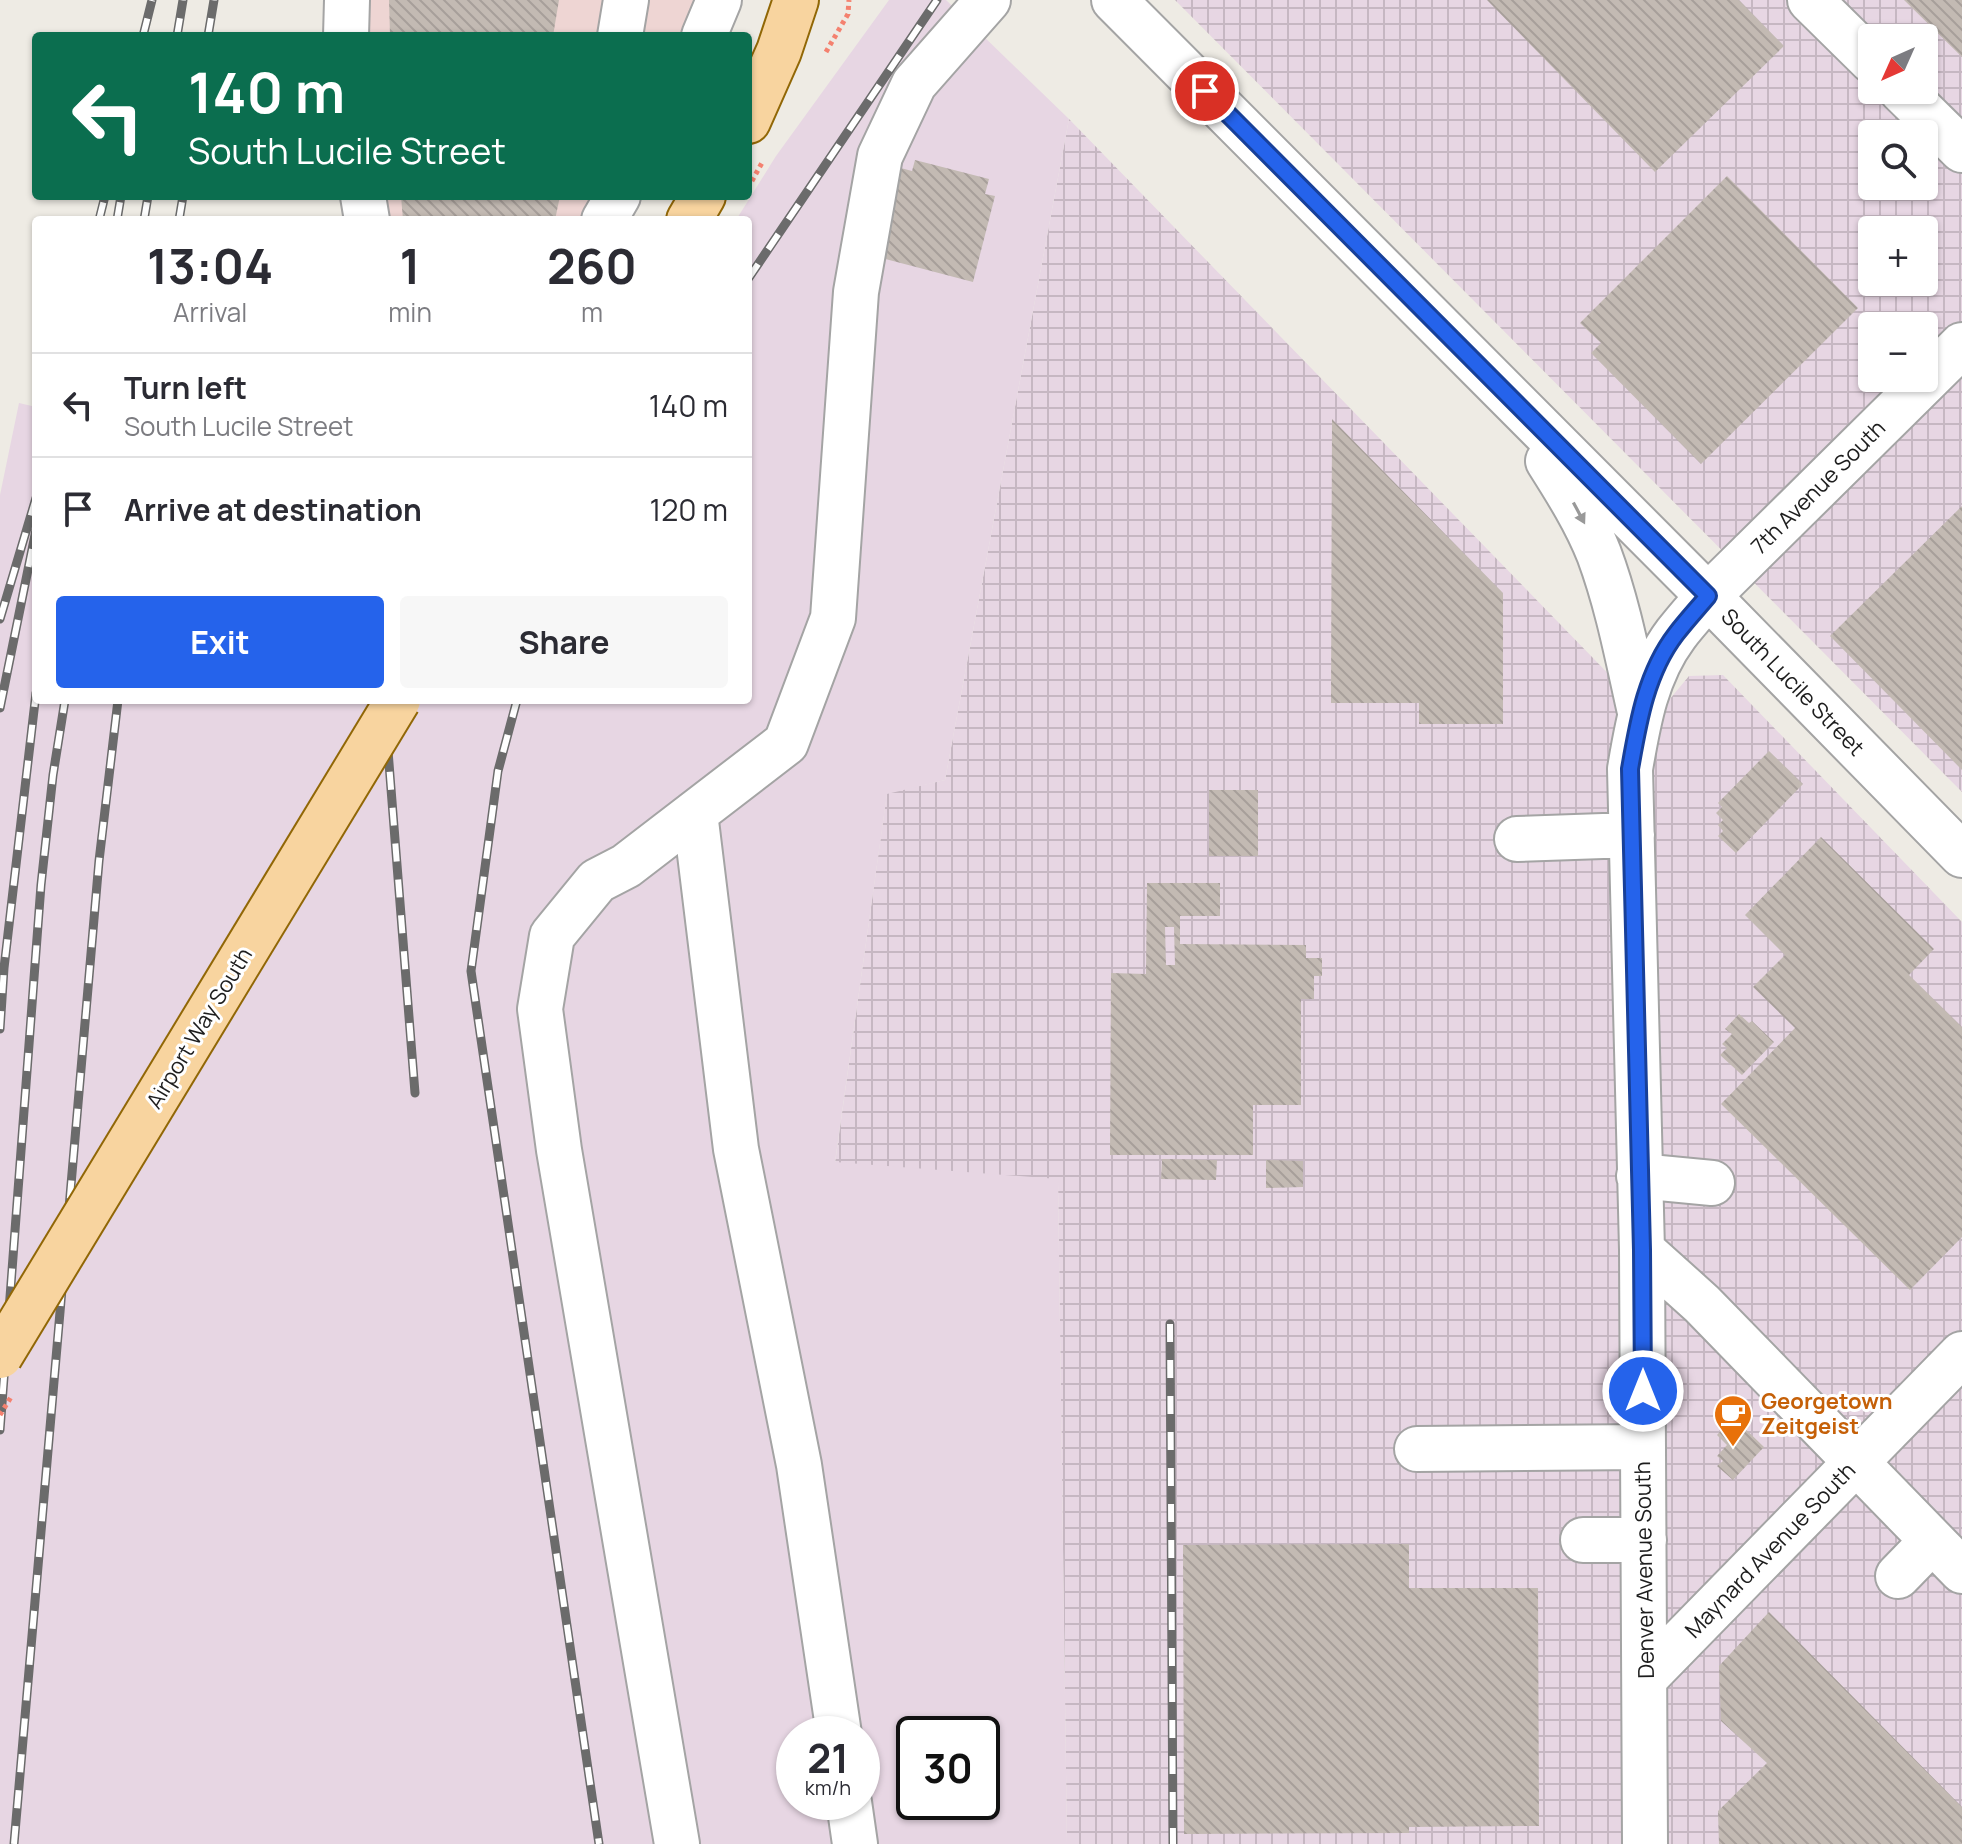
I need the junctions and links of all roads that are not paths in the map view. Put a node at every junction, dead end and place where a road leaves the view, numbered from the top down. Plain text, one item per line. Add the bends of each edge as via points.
1 (347, 0) edge
2 (626, 0) edge
3 (719, 0) edge
4 (796, 0) edge
5 (988, 0) edge
6 (1114, 0) edge
7 (1810, 0) edge
8 (346, 32) edge
9 (621, 32) edge
10 (706, 32) edge
11 (1858, 47) edge
12 (1915, 104) edge
13 (752, 116) edge
14 (1962, 150) edge
15 (1962, 345) edge
16 (1490, 377) junction
17 (1708, 596) junction
18 (396, 704) edge
19 (1640, 712) junction
20 (695, 813) junction
21 (1632, 835) junction
22 (1517, 839) dead end
23 (1962, 855) edge
24 (1639, 1176) junction
25 (1712, 1183) dead end
26 (1642, 1250) junction
27 (1962, 1354) edge
28 (0, 1356) edge
29 (1643, 1447) junction
30 (1417, 1449) dead end
31 (1854, 1463) junction
32 (1583, 1540) dead end
33 (1644, 1540) junction
34 (1932, 1541) junction
35 (1962, 1571) edge
36 (1898, 1576) dead end
37 (1646, 1677) junction
38 (836, 1716) edge
39 (852, 1820) edge
40 (677, 1844) edge
41 (855, 1844) edge
42 (1645, 1844) edge

1 - 8 street
2 - 9 street
3 - 10 street
4 - 13 main road via 800,56
5 - 20 street via 914,84 880,156 856,292 833,618 786,743
6 - 16 street, South Lucile Street
7 - 11 street
12 - 14 street
15 - 17 street, 7th Avenue South
16 - 17 street, South Lucile Street
16 -> 19 street via 1578,509 1598,552
17 - 19 street, Denver Avenue South via 1674,636
17 - 23 street, South Lucile Street
18 - 28 main road, Airport Way South, bridge
19 - 21 street, Denver Avenue South via 1630,769
20 - 38 street via 736,1149 799,1465
20 - 40 street via 626,866 597,881 552,936 540,1009 559,1150
21 - 22 street
21 - 24 street, Denver Avenue South
24 - 25 street
24 - 26 street, Denver Avenue South
26 - 29 street, Denver Avenue South
26 - 31 street via 1702,1304
27 - 31 street, Maynard Avenue South
29 - 30 street
29 - 33 street, Denver Avenue South
31 - 34 street
31 - 37 street, Maynard Avenue South
32 - 33 street
33 - 37 street, Denver Avenue South
34 - 35 street
34 - 36 street
37 - 42 street, Denver Avenue South
39 - 41 street

